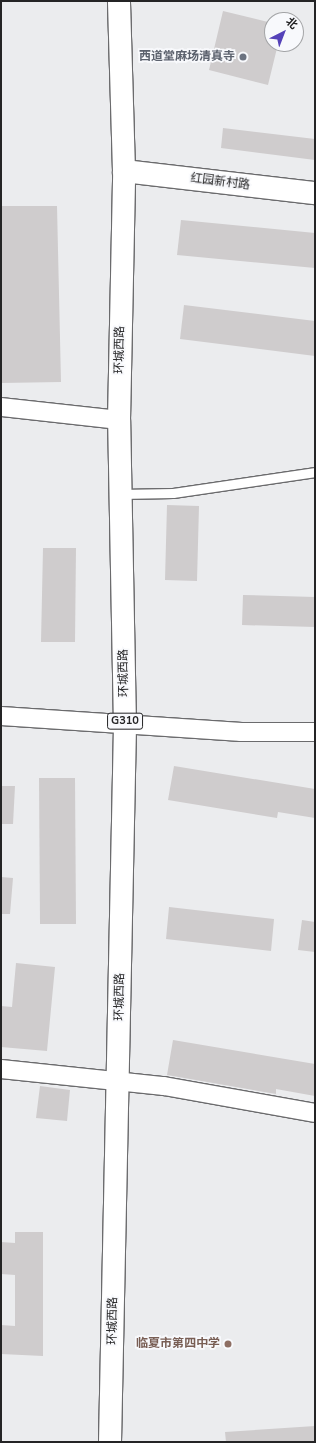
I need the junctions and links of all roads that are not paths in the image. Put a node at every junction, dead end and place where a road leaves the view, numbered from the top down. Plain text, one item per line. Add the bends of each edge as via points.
1 (119, 1) edge
2 (124, 171) junction
3 (315, 194) edge
4 (1, 407) edge
5 (119, 420) junction
6 (315, 472) edge
7 (120, 494) junction
8 (1, 716) edge
9 (125, 726) junction
10 (315, 732) edge
11 (1, 1069) edge
12 (118, 1082) junction
13 (315, 1113) edge
14 (110, 1442) edge

1 - 2 main road, 环城西路 / G310
2 - 3 main road, 红园新村路
2 - 5 main road, 环城西路 / G310
4 - 5 street
5 - 7 main road, 环城西路 / G310
6 - 7 lane via 173,493
7 - 9 main road, 环城西路 / G310
8 - 9 street
9 - 10 street via 240,732
9 - 12 main road, 环城西路 / G310
11 - 12 street
12 - 13 street via 164,1086
12 - 14 main road, 环城西路 / G310

